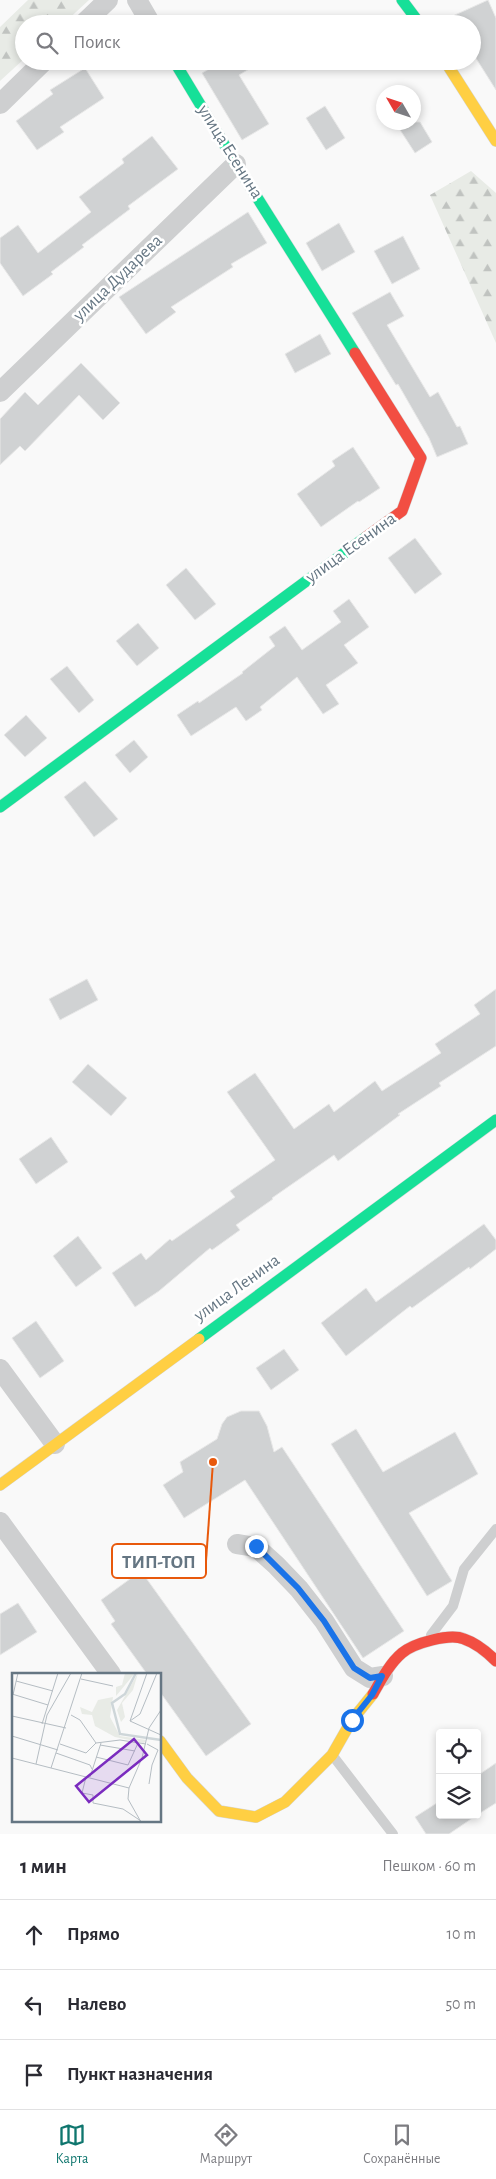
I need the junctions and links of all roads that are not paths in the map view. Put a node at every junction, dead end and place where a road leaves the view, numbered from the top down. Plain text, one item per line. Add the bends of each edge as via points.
1 (108, 0) edge
2 (137, 0) edge
3 (402, 0) edge
4 (92, 15) edge
5 (146, 15) edge
6 (413, 15) edge
7 (35, 70) edge
8 (179, 70) edge
9 (452, 70) edge
10 (0, 104) edge
11 (496, 141) edge
12 (236, 164) junction
13 (0, 392) edge
14 (0, 807) edge
15 (496, 1120) edge
16 (0, 1369) edge
17 (55, 1444) junction
18 (0, 1485) edge
19 (0, 1522) edge
20 (496, 1529) edge
21 (237, 1544) dead end
22 (427, 1640) junction
23 (496, 1661) edge
24 (110, 1673) edge
25 (382, 1676) junction
26 (161, 1742) edge
27 (332, 1755) junction
28 (393, 1834) edge

1 - 4 street
2 - 5 street
3 - 6 street
7 - 10 street
8 - 12 street, улица Есенина
9 - 11 street
12 - 13 street, улица Дударева
12 - 14 street, улица Есенина via 421,458 402,511
15 - 17 street, улица Ленина
16 - 17 street
17 - 18 street, улица Ленина
19 - 24 street
20 - 22 lane via 464,1569 453,1606
21 - 25 street via 256,1546 298,1588 354,1668 370,1678
22 - 23 street via 463,1638
22 - 25 street via 402,1653
25 - 27 street
26 - 27 street via 187,1778 218,1811 256,1817 285,1802
27 - 28 lane

